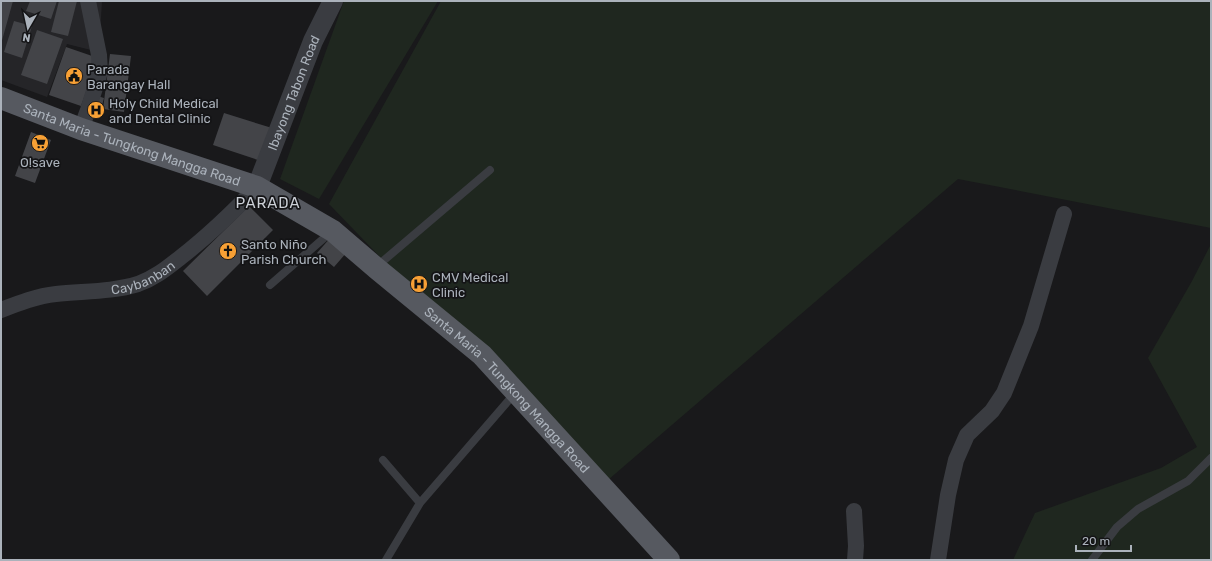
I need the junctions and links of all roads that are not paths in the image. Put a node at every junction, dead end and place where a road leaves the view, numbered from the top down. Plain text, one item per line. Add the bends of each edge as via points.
1 (88, 1) edge
2 (333, 1) edge
3 (1, 98) edge
4 (81, 129) junction
5 (490, 170) dead end
6 (257, 187) junction
7 (1064, 214) dead end
8 (333, 231) junction
9 (376, 268) junction
10 (270, 285) dead end
11 (1, 310) edge
12 (516, 392) junction
13 (1211, 458) edge
14 (383, 460) dead end
15 (420, 503) junction
16 (854, 511) dead end
17 (386, 560) edge
18 (669, 560) edge
19 (855, 560) edge
20 (938, 560) edge
21 (1092, 560) edge

1 - 4 street via 100,72
2 - 6 street, Ibayong Tabon Road via 313,41
3 - 4 main road, Santa Maria - Tungkong Mangga Road
4 - 6 main road, Santa Maria - Tungkong Mangga Road
5 - 9 lane
6 - 8 main road, Santa Maria - Tungkong Mangga Road
6 - 11 street, Caybanban via 228,217 159,275 137,284 113,289 55,294
7 - 20 street via 1031,326 1004,393 992,411 967,436 956,460
8 - 9 main road, Santa Maria - Tungkong Mangga Road
8 - 10 lane
9 - 12 main road, Santa Maria - Tungkong Mangga Road via 482,355
12 - 15 lane
12 - 18 main road, Santa Maria - Tungkong Mangga Road
13 - 21 lane via 1188,481 1138,509 1117,527
14 - 15 lane
15 - 17 lane
16 - 19 street

